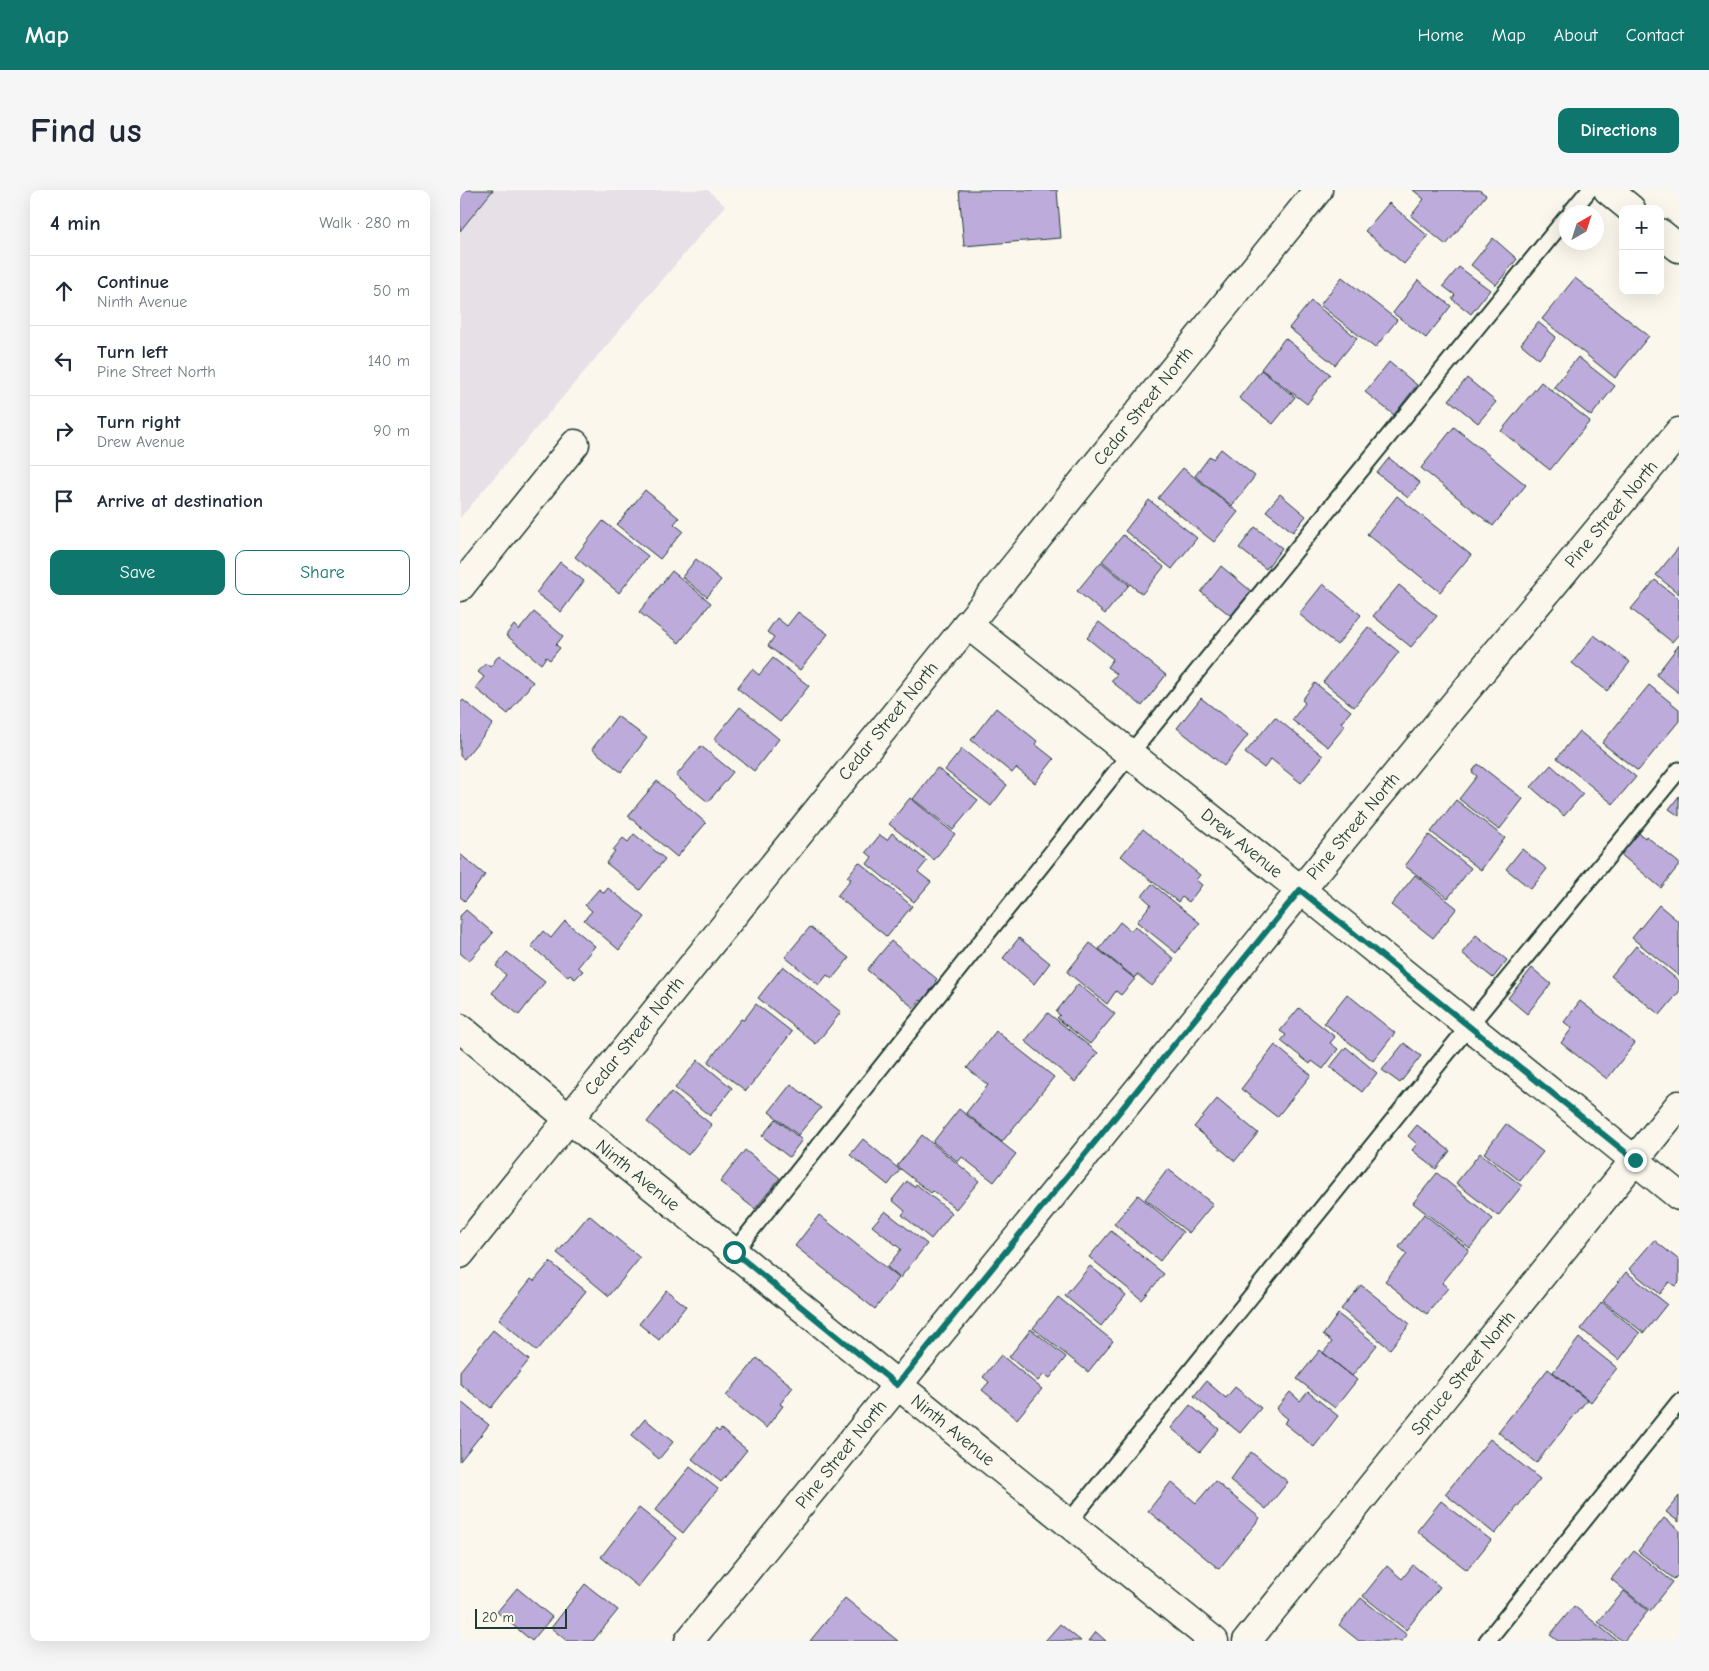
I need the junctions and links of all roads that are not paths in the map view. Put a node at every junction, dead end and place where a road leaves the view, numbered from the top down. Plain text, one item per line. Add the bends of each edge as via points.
1 (1318, 190) edge
2 (1589, 190) edge
3 (1608, 190) edge
4 (1577, 205) edge
5 (1626, 205) edge
6 (1559, 227) edge
7 (1664, 236) edge
8 (1679, 248) edge
9 (1679, 432) edge
10 (575, 444) dead end
11 (460, 587) edge
12 (967, 624) junction
13 (1130, 754) junction
14 (1679, 770) edge
15 (1300, 890) junction
16 (1468, 1026) junction
17 (460, 1028) edge
18 (1679, 1105) edge
19 (568, 1118) junction
20 (1635, 1160) junction
21 (1679, 1196) edge
22 (734, 1252) junction
23 (460, 1254) edge
24 (897, 1385) junction
25 (1679, 1402) edge
26 (1068, 1523) junction
27 (689, 1641) edge
28 (1214, 1641) edge
29 (1248, 1641) edge
30 (1487, 1641) edge

1 - 12 street, Cedar Street North
2 - 4 lane
3 - 5 street
6 - 13 lane
7 - 8 street
9 - 15 street, Pine Street North
10 - 11 street
12 - 13 street, Drew Avenue
12 - 19 street, Cedar Street North
13 - 15 street, Drew Avenue
13 - 22 lane
14 - 16 lane
15 - 16 street, Drew Avenue
15 - 24 street, Pine Street North
16 - 20 street, Drew Avenue
16 - 26 lane
17 - 19 street, Ninth Avenue
18 - 20 street, Spruce Street North
19 - 22 street, Ninth Avenue
19 - 23 street, Cedar Street North
20 - 21 street, Drew Avenue
20 - 29 street, Spruce Street North
22 - 24 street, Ninth Avenue
24 - 26 street, Ninth Avenue
24 - 27 street, Pine Street North
25 - 30 lane
26 - 28 street, Ninth Avenue

